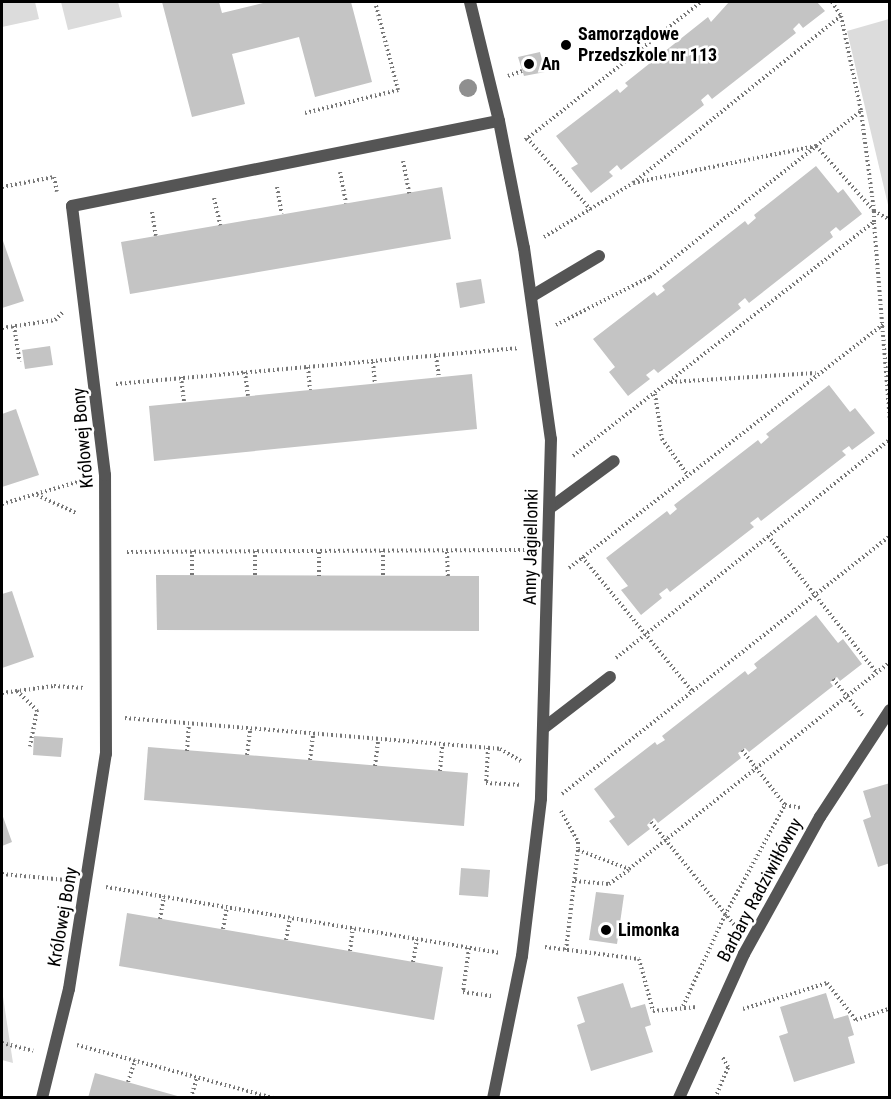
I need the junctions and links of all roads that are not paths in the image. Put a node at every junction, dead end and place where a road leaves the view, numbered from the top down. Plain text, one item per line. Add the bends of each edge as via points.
1 (470, 2) edge
2 (500, 121) junction
3 (599, 256) dead end
4 (532, 296) junction
5 (614, 461) dead end
6 (550, 508) junction
7 (610, 677) road end
8 (890, 710) edge
9 (545, 727) junction
10 (42, 1098) edge
11 (493, 1098) edge
12 (679, 1098) edge

1 - 2 street, Anny Jagiellonki
2 - 4 street, Anny Jagiellonki
2 - 10 street, Królowej Bony via 72,206 105,475 106,754 87,883
3 - 4 street
4 - 6 street, Anny Jagiellonki via 551,439
5 - 6 street
6 - 9 street, Anny Jagiellonki
7 - 9 street
8 - 12 street, Barbary Radziwiłłówny via 823,812 750,943
9 - 11 street, Anny Jagiellonki via 548,799

